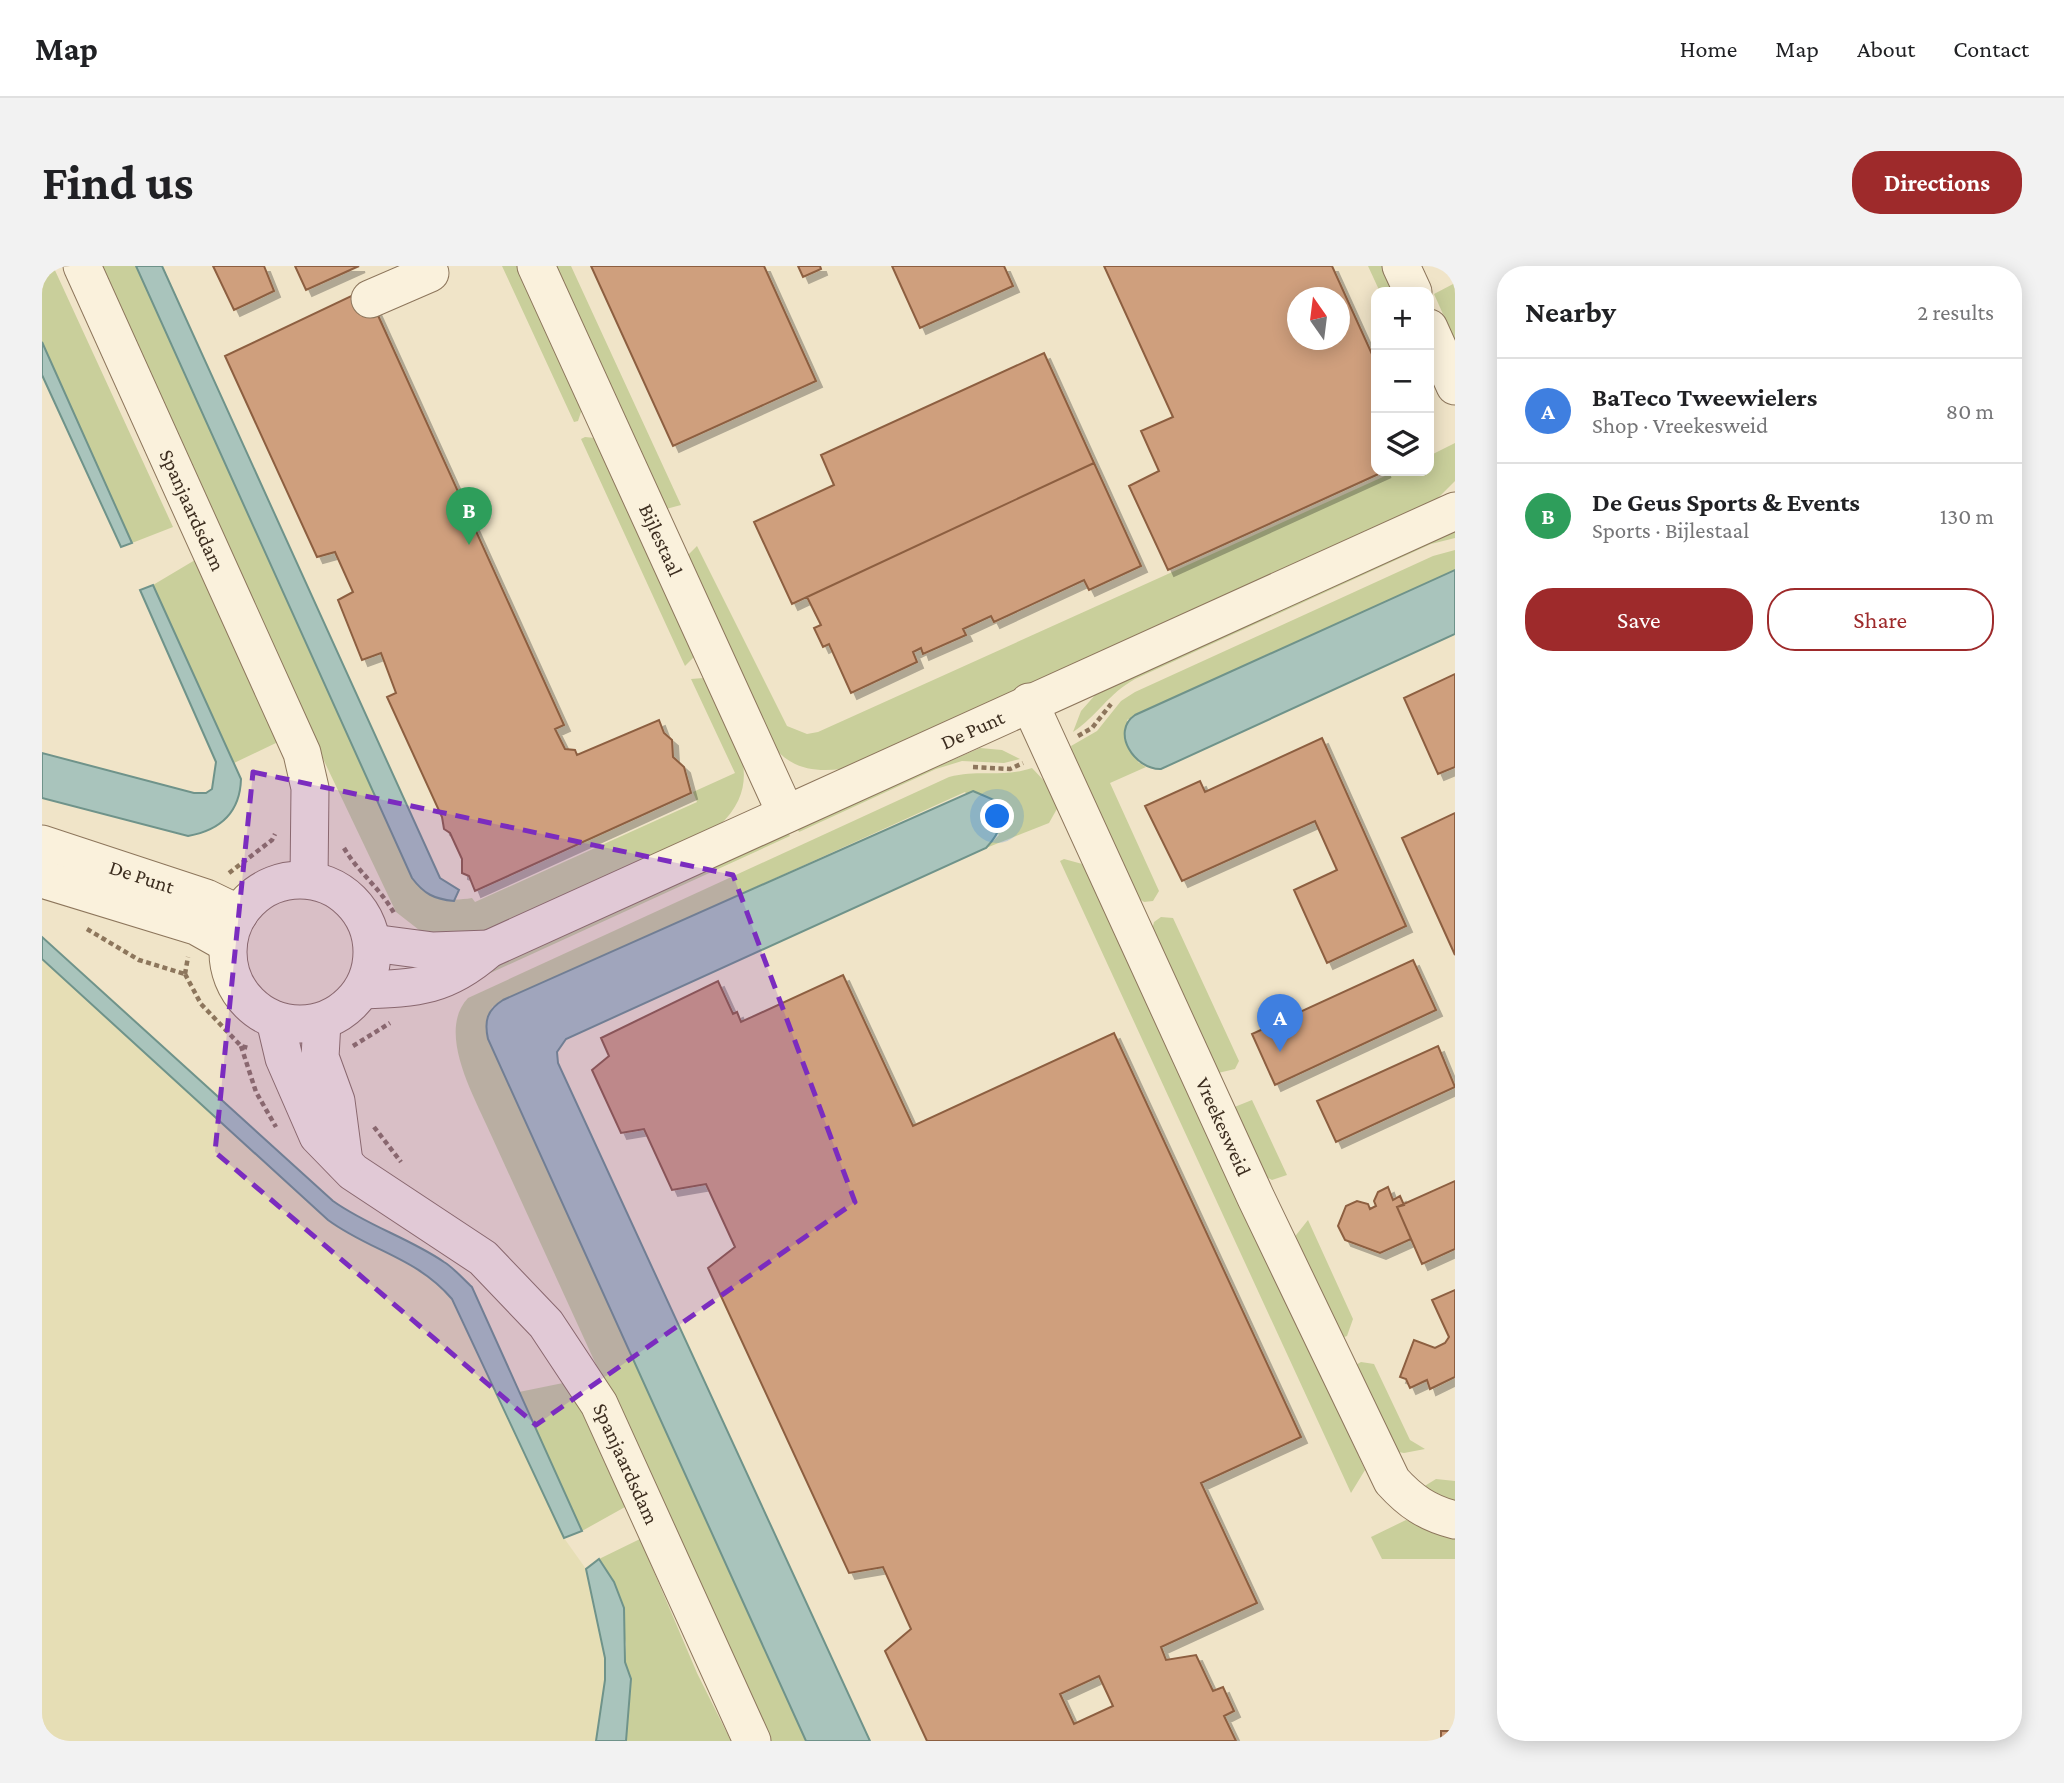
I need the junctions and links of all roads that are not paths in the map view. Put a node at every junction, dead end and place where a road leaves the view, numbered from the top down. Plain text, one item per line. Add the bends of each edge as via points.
1 (82, 266) edge
2 (536, 266) edge
3 (1401, 266) edge
4 (430, 273) dead end
5 (1411, 287) edge
6 (370, 299) dead end
7 (1434, 339) edge
8 (1455, 386) edge
9 (1455, 511) edge
10 (1029, 702) junction
11 (786, 814) junction
12 (42, 844) edge
13 (42, 878) edge
14 (309, 880) junction
15 (233, 929) junction
16 (385, 932) junction
17 (489, 949) junction
18 (362, 990) junction
19 (275, 1020) junction
20 (322, 1022) junction
21 (344, 1162) junction
22 (1455, 1520) edge
23 (752, 1741) edge

1 - 14 street, Spanjaardsdam via 302,753 310,788
2 - 11 street, Bijlestaal
3 - 5 street
4 - 6 street
7 - 8 street
9 - 10 street, De Punt
10 - 11 street, De Punt
10 - 22 street, Vreekesweid via 1391,1481 1428,1512
11 - 17 street, De Punt
12 - 15 street, De Punt via 205,898
13 - 15 street, De Punt via 196,926
14 - 15 street via 281,882 257,894
14 - 16 street via 335,888 356,904 369,928
15 - 19 street via 232,976 248,1003
16 - 17 street, De Punt via 433,951
16 - 18 street
17 - 18 street, De Punt via 465,970 429,985
18 - 20 street via 339,1014
19 - 20 street via 298,1025
19 - 21 street, Spanjaardsdam via 284,1058 318,1136
20 - 21 street via 320,1057 336,1101
21 - 23 street, Spanjaardsdam via 352,1172 483,1258 546,1324 599,1404

